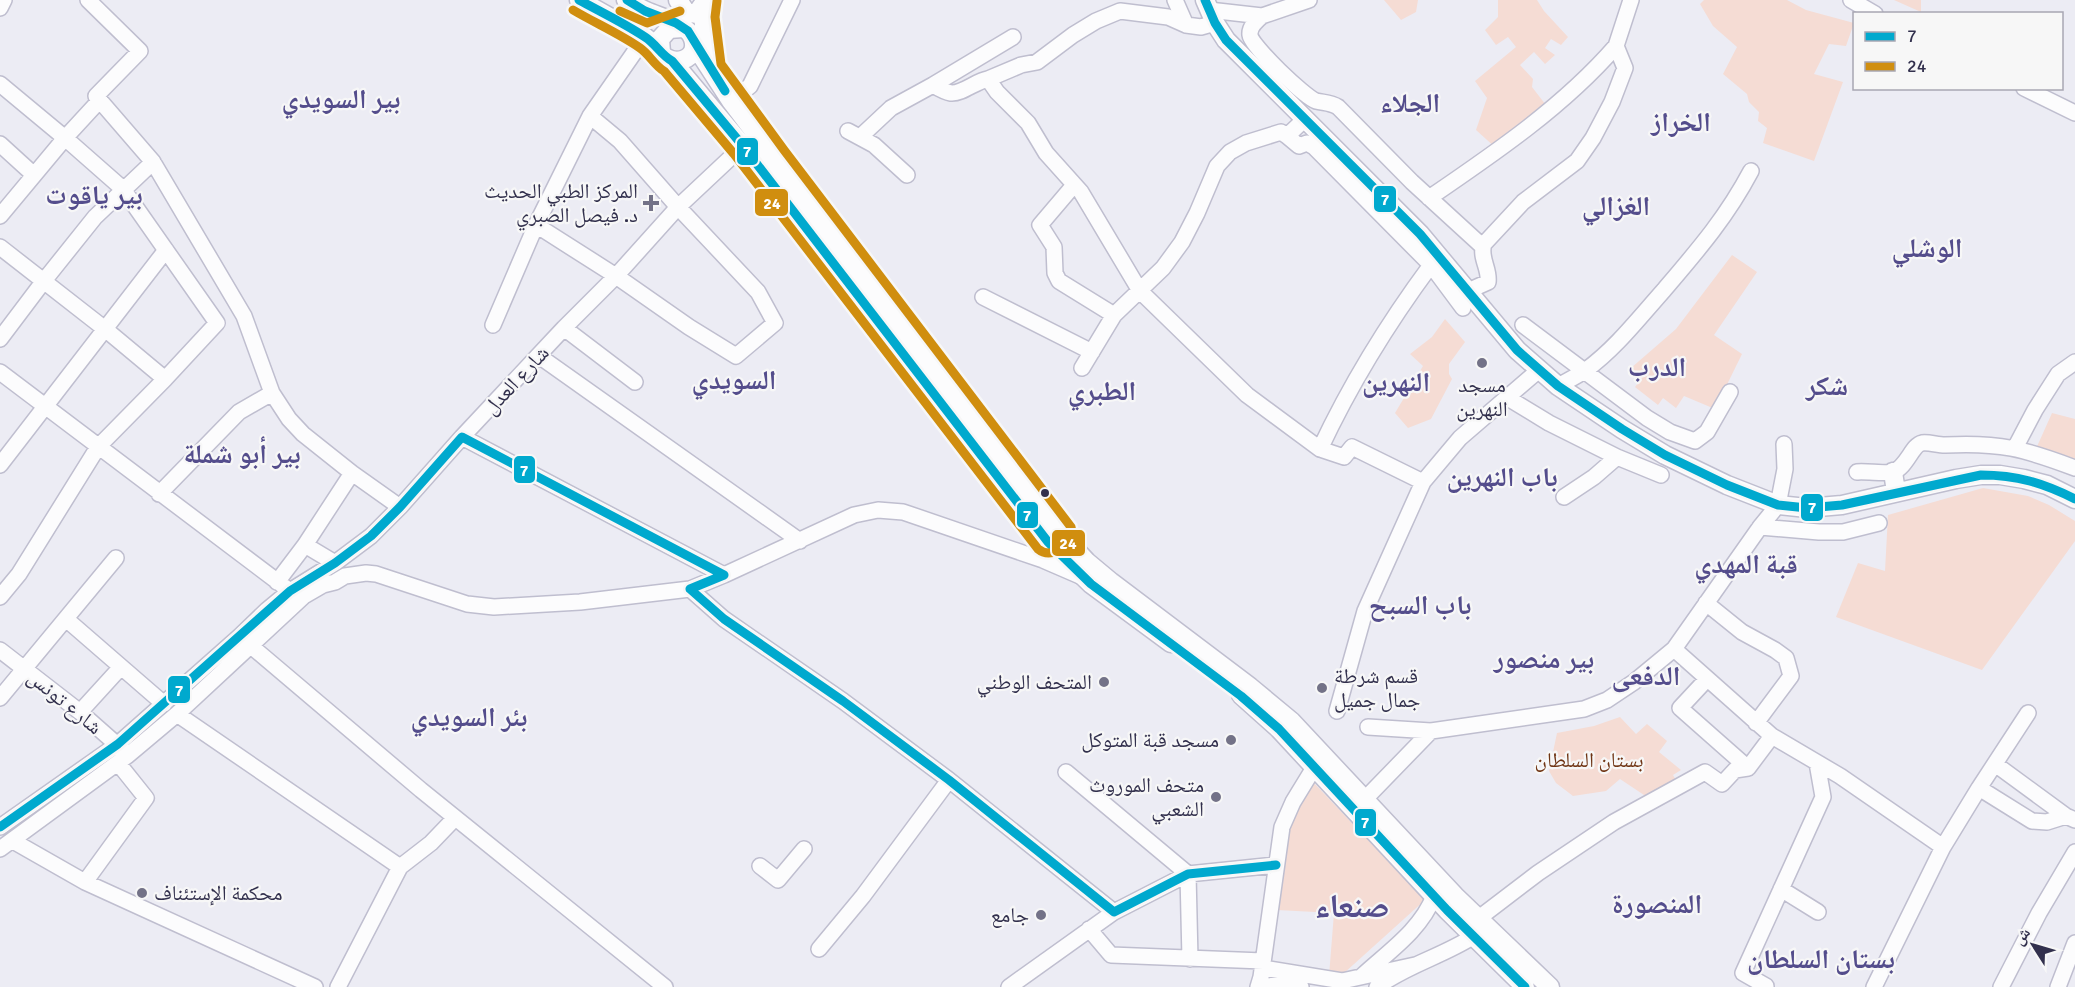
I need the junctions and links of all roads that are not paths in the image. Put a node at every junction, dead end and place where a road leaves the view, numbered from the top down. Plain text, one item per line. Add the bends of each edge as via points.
1 (4, 0) edge
2 (88, 0) edge
3 (579, 0) edge
4 (626, 0) edge
5 (677, 0) edge
6 (792, 0) edge
7 (1175, 0) edge
8 (1309, 0) edge
9 (1631, 0) edge
10 (1851, 0) edge
11 (705, 1) edge
12 (0, 8) edge
13 (647, 11) junction
14 (1210, 11) edge
15 (1872, 12) edge
16 (1262, 16) junction
17 (1186, 25) junction
18 (683, 28) junction
19 (645, 37) junction
20 (1013, 38) dead end
21 (694, 44) junction
22 (1616, 46) junction
23 (659, 48) junction
24 (672, 61) junction
25 (710, 69) junction
26 (988, 79) junction
27 (0, 84) edge
28 (933, 86) junction
29 (2028, 90) edge
30 (100, 100) junction
31 (732, 101) junction
32 (2075, 113) edge
33 (590, 116) junction
34 (1305, 119) junction
35 (1287, 136) junction
36 (65, 138) junction
37 (0, 144) edge
38 (743, 146) junction
39 (153, 162) junction
40 (1751, 171) dead end
41 (34, 175) junction
42 (907, 176) dead end
43 (1074, 185) junction
44 (123, 189) junction
45 (1429, 198) junction
46 (678, 207) junction
47 (0, 216) edge
48 (536, 225) junction
49 (1482, 246) junction
50 (0, 247) edge
51 (166, 250) junction
52 (1431, 265) junction
53 (616, 276) junction
54 (43, 282) junction
55 (1140, 291) junction
56 (982, 297) dead end
57 (1466, 300) junction
58 (1114, 315) junction
59 (244, 316) junction
60 (217, 323) junction
61 (493, 325) dead end
62 (1523, 325) dead end
63 (564, 328) junction
64 (105, 329) junction
65 (0, 339) edge
66 (1092, 352) junction
67 (539, 356) junction
68 (2075, 362) edge
69 (1082, 368) dead end
70 (1539, 370) junction
71 (1585, 370) junction
72 (0, 372) edge
73 (165, 379) junction
74 (635, 382) dead end
75 (1558, 386) junction
76 (1730, 392) dead end
77 (272, 393) junction
78 (1508, 398) junction
79 (44, 406) junction
80 (462, 437) junction
81 (1784, 444) dead end
82 (98, 447) junction
83 (2015, 448) junction
84 (1320, 449) junction
85 (1617, 457) junction
86 (0, 465) edge
87 (2075, 468) edge
88 (1857, 472) dead end
89 (1893, 472) junction
90 (352, 474) junction
91 (1661, 475) dead end
92 (1423, 482) junction
93 (1896, 492) junction
94 (159, 494) junction
95 (1564, 496) dead end
96 (2075, 499) edge
97 (1778, 505) junction
98 (400, 507) junction
99 (1879, 524) dead end
100 (1760, 527) junction
101 (1055, 538) junction
102 (800, 541) junction
103 (305, 544) junction
104 (116, 558) dead end
105 (335, 563) junction
106 (724, 575) junction
107 (1085, 579) junction
108 (284, 587) junction
109 (690, 589) junction
110 (0, 597) edge
111 (1706, 603) junction
112 (66, 619) junction
113 (251, 646) junction
114 (1674, 649) junction
115 (0, 650) edge
116 (121, 667) junction
117 (25, 669) junction
118 (1707, 679) junction
119 (0, 698) edge
120 (164, 704) junction
121 (1337, 711) dead end
122 (80, 712) junction
123 (2028, 713) dead end
124 (177, 714) junction
125 (1756, 723) junction
126 (1368, 727) dead end
127 (1431, 731) junction
128 (1772, 736) junction
129 (121, 755) junction
130 (1817, 763) junction
131 (1995, 764) junction
132 (1315, 766) junction
133 (1748, 768) junction
134 (1066, 772) dead end
135 (949, 780) junction
136 (1979, 788) junction
137 (1365, 799) junction
138 (455, 818) junction
139 (2071, 818) edge
140 (0, 827) edge
141 (6, 845) edge
142 (1943, 847) junction
143 (804, 849) dead end
144 (2075, 852) edge
145 (760, 866) dead end
146 (400, 867) junction
147 (1275, 870) junction
148 (1188, 878) junction
149 (85, 882) junction
150 (1781, 889) junction
151 (1434, 896) junction
152 (1114, 912) junction
153 (1818, 912) dead end
154 (1479, 918) junction
155 (1089, 929) junction
156 (1474, 936) junction
157 (2075, 943) edge
158 (819, 949) dead end
159 (1190, 959) junction
160 (1263, 964) junction
161 (1415, 965) junction
162 (1359, 978) junction
163 (315, 987) edge
164 (338, 987) edge
165 (665, 987) edge
166 (1009, 987) edge
167 (1258, 987) edge
168 (1264, 987) edge
169 (1301, 987) edge
170 (1377, 987) edge
171 (1525, 987) edge
172 (1550, 987) edge
173 (1765, 987) edge
174 (1874, 987) edge
175 (2001, 987) edge
176 (2058, 987) edge

1 - 12 street
2 - 30 street via 140,51 96,96
3 - 19 main road
4 - 13 main road
5 - 11 main road via 686,12 696,14
5 - 13 main road
6 - 31 street via 750,86
7 - 17 street
8 - 16 street
9 - 22 street
10 - 15 street
11 - 25 main road via 703,17
13 - 18 main road
14 - 16 street
14 - 17 street via 1201,27
14 - 34 main road via 1240,55
16 - 45 street via 1252,26 1250,37 1271,64 1313,99 1338,107
17 - 26 street via 1168,17 1120,11 1073,35 1037,62
18 - 21 main road via 691,34
18 - 23 main road via 665,31
19 - 23 main road
19 - 33 street
20 - 28 street
21 - 24 main road via 687,58
21 - 25 main road
22 - 45 street via 1596,69 1527,128
22 - 49 street via 1624,68 1593,138 1577,160 1524,202
23 - 24 main road
24 - 38 main road
25 - 31 main road
26 - 28 street via 959,92
26 - 43 street via 1028,123 1046,153
27 - 36 street
28 - 42 street via 891,108 854,134 874,145
29 - 32 street
30 - 36 street
30 - 39 street
31 - 101 main road
33 - 46 street via 620,141
33 - 48 street
34 - 35 street
34 - 57 main road via 1420,234
35 - 52 street via 1299,146 1307,143 1314,147
35 - 55 street via 1281,132 1230,152 1217,166 1182,242
36 - 41 street
36 - 44 street
37 - 41 street
38 - 46 street, شارع العدل
38 - 101 main road
39 - 44 street
39 - 59 street
40 - 71 street via 1712,233 1612,348
41 - 47 street
43 - 55 street
43 - 58 street via 1040,225 1054,247 1059,281
44 - 51 street
44 - 54 street
45 - 49 street
46 - 53 street, شارع العدل
46 - 53 street via 758,292 775,323 736,356
48 - 53 street
48 - 61 street
49 - 57 street via 1488,282
50 - 54 street
51 - 60 street
51 - 64 street
52 - 57 street
52 - 84 street via 1364,364
53 - 63 street, شارع العدل
54 - 64 street
54 - 65 street
55 - 58 street
55 - 84 street via 1247,395
56 - 66 street
57 - 70 main road
58 - 66 street
59 - 60 street
59 - 77 street
60 - 73 street
62 - 71 street
63 - 67 street, شارع العدل
63 - 74 street
64 - 73 street
64 - 79 street
66 - 69 street
67 - 80 street, شارع العدل
67 - 102 street
68 - 83 street via 2058,374
70 - 75 main road
70 - 78 street
71 - 75 street
71 - 76 street via 1653,422 1695,441 1707,432
72 - 79 street
73 - 82 street
75 - 97 main road via 1665,455
77 - 90 street via 303,434
77 - 94 street via 239,412
78 - 85 street
78 - 92 street via 1460,438
79 - 82 street
79 - 86 street
80 - 98 street, شارع العدل
80 - 106 street
81 - 97 street via 1785,469
82 - 94 street
82 - 110 street via 19,574
83 - 87 street
83 - 89 street via 1919,444
84 - 92 street via 1344,457 1352,447
85 - 91 street
85 - 95 street
88 - 89 street
89 - 93 main road
90 - 98 street
90 - 103 street
92 - 121 street via 1365,611
93 - 96 main road via 1956,479 2000,475 2047,485
93 - 97 main road via 1842,505
94 - 108 street
97 - 100 street
98 - 105 street, شارع العدل via 371,536
99 - 100 street via 1843,532
100 - 111 street
101 - 107 main road
101 - 137 main road via 1291,721
102 - 106 street, شارع العدل
102 - 107 street, شارع العدل via 862,512 895,510 1043,560
103 - 105 street
103 - 108 street
104 - 112 street
105 - 108 street, شارع العدل
106 - 109 street, شارع العدل
107 - 132 main road via 1241,696
108 - 120 street, شارع العدل via 240,636
109 - 113 street, شارع العدل via 495,608 467,604 376,574 355,574 323,585 296,603
109 - 135 street via 724,619
111 - 114 street
111 - 125 street via 1742,632 1786,658 1791,676
112 - 116 street
112 - 117 street
113 - 124 street, شارع العدل
113 - 138 street
114 - 118 street
114 - 127 street via 1634,682 1607,700 1584,709
115 - 117 street, شارع تونس
116 - 120 street
116 - 122 street
117 - 119 street
117 - 122 street, شارع تونس
118 - 125 street
118 - 133 street via 1680,708
120 - 129 street, شارع العدل
122 - 129 street, شارع تونس
123 - 131 street
124 - 129 street, شارع العدل
124 - 146 street
125 - 128 street
126 - 127 street
127 - 137 street
128 - 130 street
128 - 133 street
129 - 140 street, شارع العدل
129 - 141 street, شارع العدل
129 - 149 street, شارع تونس via 146,798
130 - 142 street
130 - 150 street via 1823,797
131 - 136 street
131 - 139 street
132 - 147 street via 1287,814
132 - 151 main road
133 - 154 street via 1735,770 1722,784 1706,772 1614,822
134 - 148 street
135 - 152 street
135 - 158 street
136 - 139 street via 2032,821
136 - 142 street
137 - 154 main road
138 - 146 street
138 - 165 street
141 - 149 street
142 - 174 street
143 - 145 street via 778,880
144 - 175 street
146 - 164 street
147 - 148 street
147 - 160 street
148 - 152 street
148 - 159 street
149 - 163 street
150 - 153 street
150 - 173 street via 1743,973
151 - 156 main road
151 - 162 street via 1418,925
152 - 155 street
154 - 172 main road
155 - 159 street via 1111,955
155 - 166 street
156 - 161 street
156 - 171 main road
157 - 176 street
159 - 160 street
160 - 162 street via 1332,980
160 - 167 street
161 - 162 street
161 - 170 street
168 - 169 street via 1284,983

